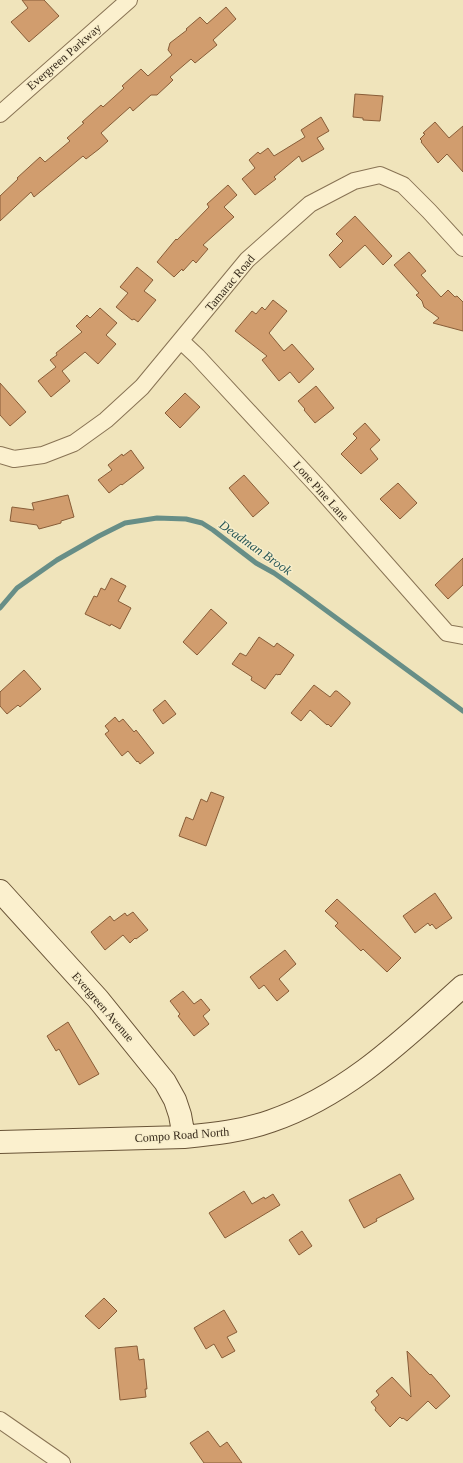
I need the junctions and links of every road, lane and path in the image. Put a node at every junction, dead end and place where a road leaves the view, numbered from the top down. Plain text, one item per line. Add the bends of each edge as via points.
1 (129, 0) edge
2 (0, 114) edge
3 (463, 248) edge
4 (181, 341) junction
5 (0, 455) edge
6 (463, 636) edge
7 (0, 891) edge
8 (463, 986) edge
9 (184, 1137) junction
10 (0, 1142) edge
11 (0, 1420) edge
12 (62, 1463) edge

1 - 2 street, Evergreen Parkway
3 - 4 street, Tamarac Road via 403,185 380,175 354,180 310,204 247,260
4 - 5 street, Tamarac Road via 142,387 106,420 74,443 43,455 14,459
4 - 6 street, Lone Pine Lane via 321,490 447,633
7 - 9 main road, Evergreen Avenue via 158,1072 175,1100
8 - 9 main road, Compo Road North via 382,1058 312,1103 252,1127
9 - 10 main road, Compo Road North
11 - 12 street

